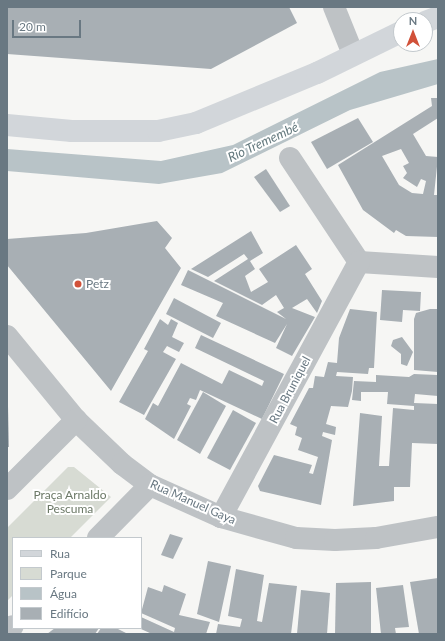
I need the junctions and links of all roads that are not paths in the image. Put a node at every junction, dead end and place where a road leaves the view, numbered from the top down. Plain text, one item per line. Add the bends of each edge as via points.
1 (334, 7) edge
2 (393, 36) edge
3 (352, 54) junction
4 (7, 125) edge
5 (290, 158) dead end
6 (359, 262) junction
7 (438, 267) edge
8 (7, 336) edge
9 (76, 420) junction
10 (150, 485) junction
11 (7, 489) edge
12 (221, 517) junction
13 (438, 527) edge
14 (99, 537) edge

1 - 3 street
2 - 3 main road
3 - 4 main road via 317,73 181,126 158,130 109,131
5 - 6 street
6 - 7 street
6 - 12 street, Rua Bruniquel
8 - 9 street, Rua Manuel Gaya
9 - 10 street, Rua Manuel Gaya
9 - 11 street
10 - 12 street, Rua Manuel Gaya
10 - 14 street
12 - 13 street, Rua Manuel Gaya via 296,538 335,540 376,538

